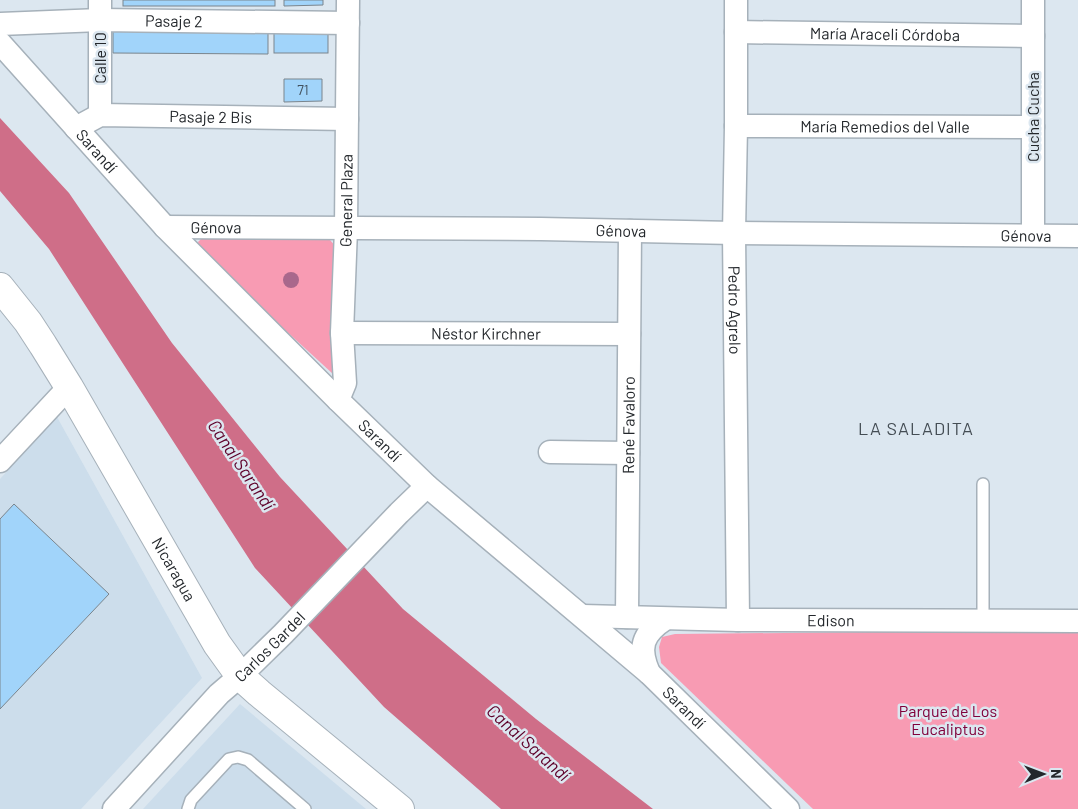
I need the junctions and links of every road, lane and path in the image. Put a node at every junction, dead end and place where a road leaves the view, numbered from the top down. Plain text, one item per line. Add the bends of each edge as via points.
1 (348, 0) edge
2 (736, 0) edge
3 (1033, 0) edge
4 (100, 10) edge
5 (348, 23) junction
6 (0, 24) edge
7 (736, 32) junction
8 (1033, 36) junction
9 (0, 43) edge
10 (100, 115) junction
11 (347, 119) junction
12 (736, 126) junction
13 (1033, 127) junction
14 (76, 128) junction
15 (165, 228) junction
16 (346, 229) junction
17 (630, 231) junction
18 (734, 233) junction
19 (1033, 235) junction
20 (1078, 236) edge
21 (0, 287) edge
22 (342, 333) junction
23 (629, 334) junction
24 (69, 387) junction
25 (338, 400) junction
26 (550, 452) dead end
27 (628, 453) junction
28 (0, 461) edge
29 (983, 484) dead end
30 (427, 486) junction
31 (583, 616) junction
32 (627, 617) junction
33 (665, 619) junction
34 (738, 620) junction
35 (983, 620) junction
36 (1078, 621) edge
37 (649, 673) junction
38 (240, 676) junction
39 (114, 809) edge
40 (188, 809) edge
41 (305, 809) edge
42 (400, 809) edge
43 (788, 809) edge

1 - 5 street, General Plaza
2 - 7 street, Pedro Agrelo
3 - 8 street, Cucha Cucha
4 - 5 street, Pasaje 2
4 - 6 street, Pasaje 2
4 - 10 street, Calle 10
5 - 11 street, General Plaza
7 - 8 street, María Araceli Córdoba
7 - 12 street, Pedro Agrelo
8 - 13 street, Cucha Cucha
9 - 14 street, Sarandí
10 - 11 street, Pasaje 2 Bis
10 - 14 street, Pasaje 2 Bis
11 - 16 street, General Plaza
12 - 13 street, María Remedios del Valle
12 - 18 street, Pedro Agrelo
13 - 19 street, Cucha Cucha
14 - 15 street, Sarandí
15 - 16 street, Génova
15 - 25 street, Sarandí
16 - 17 street, Génova
16 - 22 street, General Plaza
17 - 18 street, Génova
17 - 23 street, René Favaloro
18 - 19 street, Génova
18 - 34 street, Pedro Agrelo
19 - 20 street, Génova
21 - 24 main road, Nicaragua via 28,322
22 - 23 street, Néstor Kirchner
22 - 25 street, General Plaza via 345,383
23 - 27 street, René Favaloro
24 - 28 street
24 - 38 main road, Nicaragua via 217,644
25 - 30 street, Sarandí
26 - 27 street
27 - 32 street, René Favaloro
29 - 35 lane
30 - 31 street, Sarandí
30 - 38 street, Carlos Gardel
31 - 32 street, Edison
31 - 37 street, Sarandí
32 - 33 street, Edison
33 - 34 street, Edison
33 - 37 street via 654,626 644,642 642,653
34 - 35 street, Edison
35 - 36 street, Edison
37 - 43 street, Sarandí
38 - 39 street, Carlos Gardel via 219,694
38 - 42 main road, Nicaragua
40 - 41 lane via 191,800 229,759 238,757 248,760

